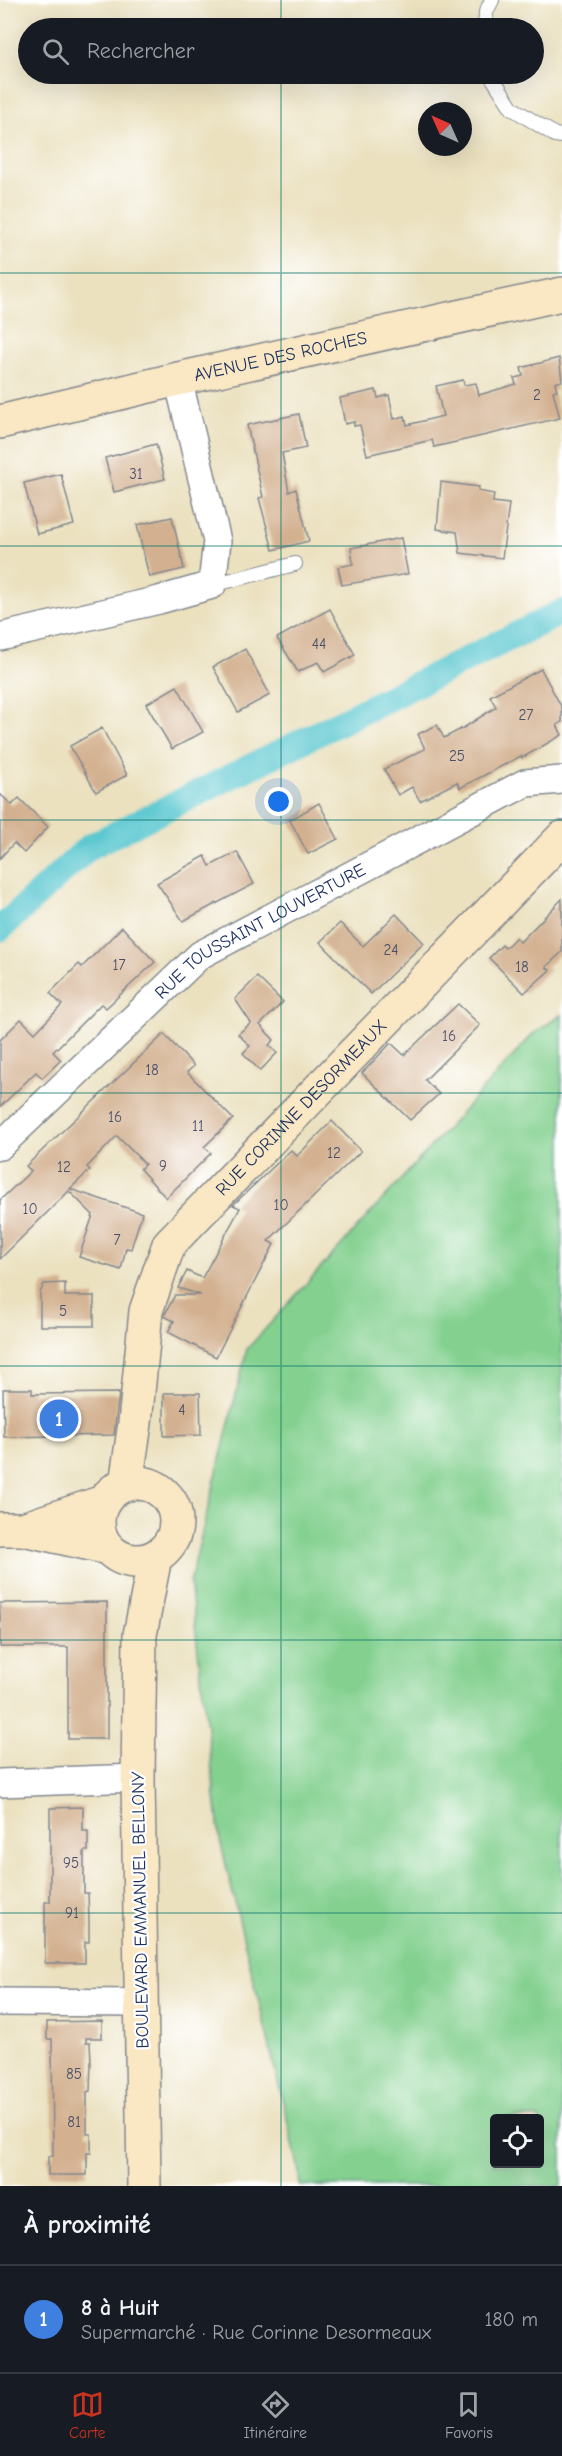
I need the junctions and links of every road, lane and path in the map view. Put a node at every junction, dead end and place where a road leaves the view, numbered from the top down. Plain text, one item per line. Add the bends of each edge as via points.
1 (492, 0) edge
2 (486, 18) edge
3 (496, 84) edge
4 (562, 136) edge
5 (562, 294) edge
6 (178, 379) junction
7 (0, 422) edge
8 (296, 564) dead end
9 (212, 585) junction
10 (0, 637) edge
11 (562, 780) edge
12 (562, 838) edge
13 (0, 1146) edge
14 (127, 1491) junction
15 (12, 1529) edge
16 (115, 1553) junction
17 (155, 1557) junction
18 (140, 1635) junction
19 (138, 1778) junction
20 (0, 1783) edge
21 (0, 2002) edge
22 (141, 2003) junction
23 (144, 2186) edge

1 - 2 lane
3 - 4 lane via 512,108
5 - 6 street, AVENUE DES ROCHES
6 - 7 street, AVENUE DES ROCHES
6 - 9 street via 217,541
8 - 9 lane
9 - 10 street
11 - 13 street, RUE TOUSSAINT LOUVERTURE via 525,783 200,955
12 - 14 street, RUE CORINNE DESORMEAUX via 169,1244 146,1311
14 - 15 street
14 - 16 street via 98,1516 99,1533
14 - 17 street via 164,1492 172,1502 176,1531 168,1546
15 - 16 street
16 - 17 street via 138,1561
16 - 18 street, BOULEVARD EMMANUEL BELLONY
17 - 18 street, BOULEVARD EMMANUEL BELLONY
18 - 19 street, BOULEVARD EMMANUEL BELLONY
19 - 20 street
19 - 22 street, BOULEVARD EMMANUEL BELLONY
21 - 22 street
22 - 23 street, BOULEVARD EMMANUEL BELLONY

